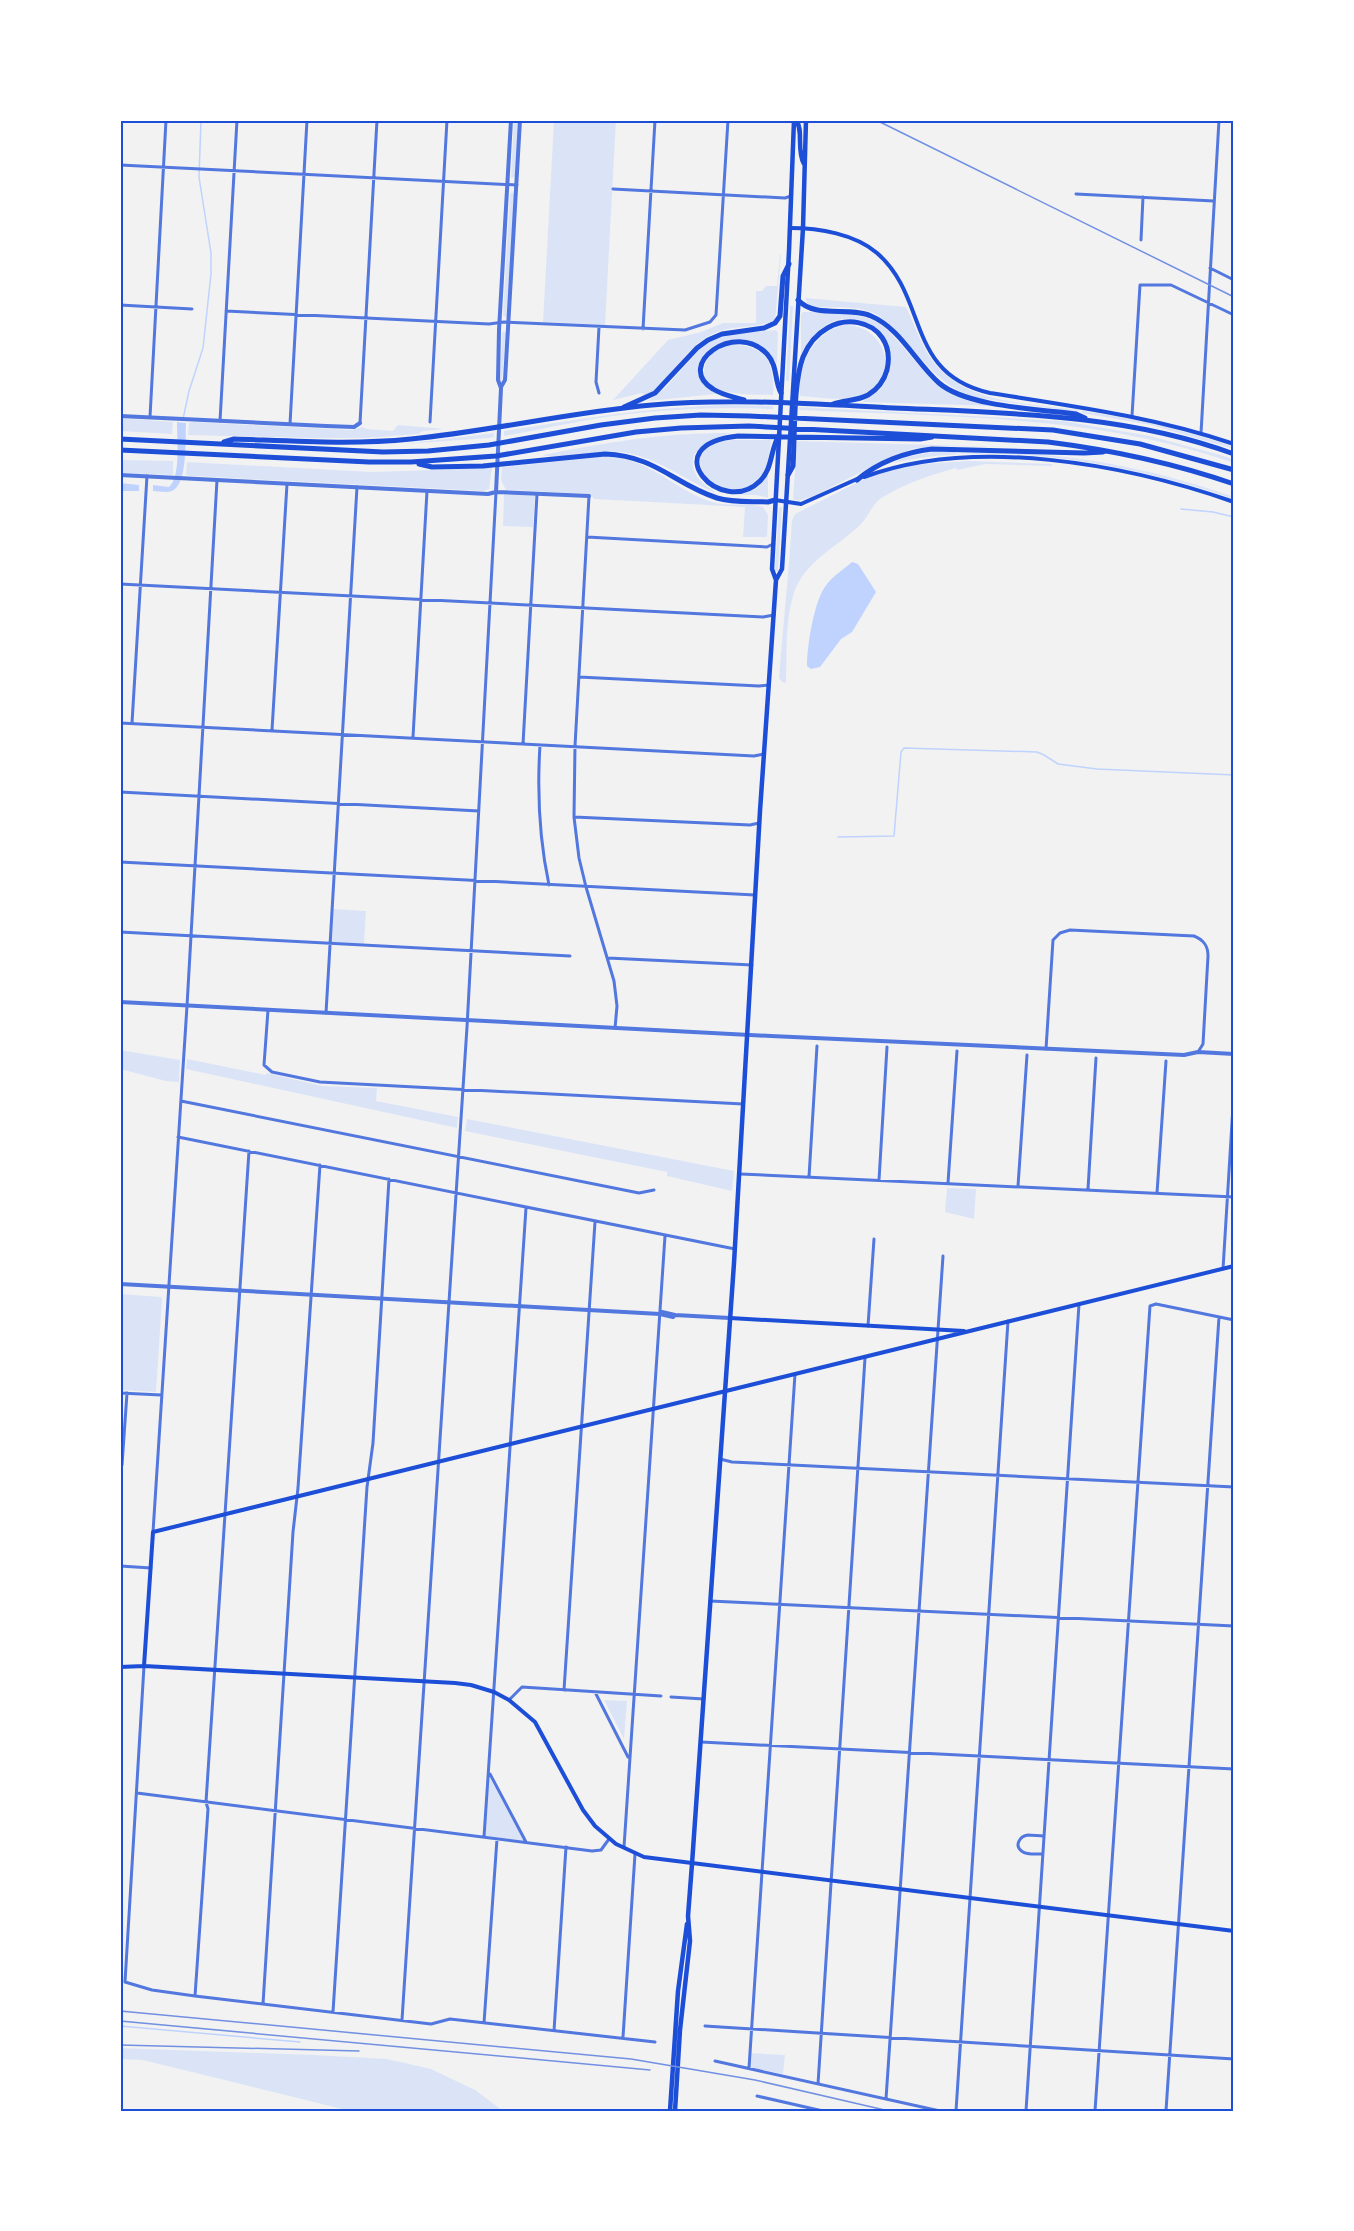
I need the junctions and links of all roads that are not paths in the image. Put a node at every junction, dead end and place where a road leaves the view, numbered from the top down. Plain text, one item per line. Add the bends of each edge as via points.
1 (165, 120) edge
2 (237, 120) edge
3 (307, 120) edge
4 (377, 120) edge
5 (447, 120) edge
6 (511, 120) edge
7 (520, 120) edge
8 (655, 120) edge
9 (728, 120) edge
10 (795, 120) edge
11 (806, 120) edge
12 (1219, 120) edge
13 (120, 165) edge
14 (806, 166) junction
15 (163, 167) junction
16 (234, 171) junction
17 (304, 174) junction
18 (374, 178) junction
19 (444, 182) junction
20 (508, 184) junction
21 (517, 185) junction
22 (613, 189) dead end
23 (650, 191) junction
24 (1076, 194) dead end
25 (723, 195) junction
26 (791, 196) junction
27 (1143, 197) junction
28 (1214, 201) junction
29 (790, 228) junction
30 (803, 228) junction
31 (1142, 240) dead end
32 (789, 264) junction
33 (1210, 268) junction
34 (1234, 280) edge
35 (798, 300) junction
36 (1209, 303) junction
37 (120, 305) edge
38 (155, 307) junction
39 (192, 309) dead end
40 (226, 311) junction
41 (296, 314) junction
42 (1234, 315) edge
43 (366, 318) junction
44 (436, 322) junction
45 (500, 322) junction
46 (509, 322) junction
47 (599, 326) junction
48 (643, 328) junction
49 (780, 379) junction
50 (796, 380) junction
51 (501, 388) junction
52 (599, 393) dead end
53 (782, 393) joint
54 (748, 401) junction
55 (828, 405) junction
56 (621, 408) junction
57 (120, 416) edge
58 (1132, 416) junction
59 (150, 417) junction
60 (220, 421) junction
61 (1092, 421) junction
62 (430, 422) dead end
63 (360, 423) joint
64 (290, 424) junction
65 (1201, 433) junction
66 (779, 435) joint
67 (939, 436) junction
68 (120, 439) edge
69 (219, 444) junction
70 (1234, 444) edge
71 (120, 450) edge
72 (1112, 451) junction
73 (775, 454) junction
74 (1234, 454) edge
75 (411, 462) junction
76 (1234, 470) edge
77 (120, 475) edge
78 (788, 475) joint
79 (147, 476) junction
80 (217, 480) junction
81 (857, 480) junction
82 (287, 484) junction
83 (1234, 484) edge
84 (357, 487) junction
85 (427, 491) junction
86 (496, 492) junction
87 (537, 494) junction
88 (589, 496) joint
89 (776, 500) junction
90 (786, 501) junction
91 (1234, 502) edge
92 (587, 537) junction
93 (773, 544) junction
94 (776, 580) junction
95 (120, 584) edge
96 (140, 585) junction
97 (210, 588) junction
98 (279, 592) junction
99 (350, 595) junction
100 (420, 599) junction
101 (490, 603) junction
102 (531, 604) junction
103 (582, 607) junction
104 (774, 615) junction
105 (579, 677) junction
106 (770, 684) junction
107 (120, 723) edge
108 (132, 723) junction
109 (202, 727) junction
110 (272, 730) junction
111 (342, 734) junction
112 (413, 737) junction
113 (483, 741) junction
114 (523, 744) junction
115 (540, 745) junction
116 (575, 746) junction
117 (764, 754) junction
118 (120, 792) edge
119 (198, 796) junction
120 (338, 803) junction
121 (479, 811) junction
122 (574, 816) junction
123 (759, 823) junction
124 (120, 862) edge
125 (195, 866) junction
126 (334, 874) junction
127 (475, 880) junction
128 (549, 885) junction
129 (586, 886) junction
130 (755, 895) junction
131 (120, 932) edge
132 (191, 935) junction
133 (330, 943) junction
134 (471, 951) junction
135 (570, 956) dead end
136 (608, 958) junction
137 (752, 965) junction
138 (120, 1002) edge
139 (187, 1006) junction
140 (268, 1010) junction
141 (326, 1013) junction
142 (467, 1021) junction
143 (615, 1028) junction
144 (748, 1035) junction
145 (817, 1046) dead end
146 (887, 1047) dead end
147 (1046, 1049) junction
148 (957, 1051) dead end
149 (1198, 1052) junction
150 (1234, 1054) edge
151 (1027, 1055) dead end
152 (1096, 1058) dead end
153 (1166, 1061) dead end
154 (463, 1090) junction
155 (1234, 1090) edge
156 (181, 1101) junction
157 (744, 1104) junction
158 (178, 1137) junction
159 (249, 1151) junction
160 (459, 1156) junction
161 (320, 1165) junction
162 (740, 1174) junction
163 (809, 1177) junction
164 (389, 1179) junction
165 (879, 1180) junction
166 (948, 1183) junction
167 (1018, 1186) junction
168 (654, 1190) dead end
169 (1088, 1190) junction
170 (456, 1193) junction
171 (1157, 1193) junction
172 (1226, 1197) junction
173 (1234, 1197) edge
174 (526, 1208) junction
175 (595, 1222) junction
176 (666, 1236) junction
177 (874, 1239) dead end
178 (735, 1249) junction
179 (943, 1256) dead end
180 (1234, 1266) edge
181 (1223, 1269) junction
182 (120, 1284) edge
183 (169, 1287) junction
184 (240, 1291) junction
185 (311, 1295) junction
186 (382, 1299) junction
187 (449, 1303) junction
188 (1079, 1304) junction
189 (519, 1307) junction
190 (590, 1311) junction
191 (660, 1314) junction
192 (1219, 1317) junction
193 (730, 1318) junction
194 (1234, 1320) edge
195 (1008, 1321) junction
196 (868, 1326) junction
197 (938, 1329) junction
198 (968, 1331) junction
199 (937, 1339) junction
200 (865, 1358) junction
201 (795, 1374) junction
202 (725, 1391) junction
203 (120, 1393) edge
204 (127, 1393) junction
205 (161, 1395) junction
206 (653, 1409) junction
207 (582, 1426) junction
208 (510, 1444) junction
209 (720, 1459) junction
210 (438, 1462) junction
211 (122, 1465) dead end
212 (789, 1465) junction
213 (859, 1468) junction
214 (929, 1472) junction
215 (998, 1475) junction
216 (1068, 1478) junction
217 (368, 1479) junction
218 (1138, 1482) junction
219 (1208, 1485) junction
220 (1234, 1487) edge
221 (297, 1496) junction
222 (225, 1515) junction
223 (153, 1532) junction
224 (120, 1566) edge
225 (151, 1568) junction
226 (710, 1601) junction
227 (780, 1605) junction
228 (850, 1608) junction
229 (920, 1611) junction
230 (989, 1614) junction
231 (1057, 1618) junction
232 (1127, 1621) junction
233 (1198, 1625) junction
234 (1234, 1626) edge
235 (144, 1666) junction
236 (120, 1667) edge
237 (214, 1670) junction
238 (284, 1674) junction
239 (354, 1677) junction
240 (424, 1682) junction
241 (564, 1690) junction
242 (494, 1692) junction
243 (595, 1692) junction
244 (634, 1695) junction
245 (661, 1696) dead end
246 (671, 1697) dead end
247 (704, 1699) junction
248 (509, 1700) junction
249 (701, 1742) junction
250 (771, 1746) junction
251 (840, 1749) junction
252 (910, 1753) junction
253 (979, 1756) junction
254 (629, 1759) junction
255 (1049, 1760) junction
256 (1119, 1763) junction
257 (1189, 1766) junction
258 (1234, 1768) edge
259 (489, 1773) junction
260 (137, 1793) junction
261 (206, 1802) junction
262 (276, 1812) junction
263 (345, 1820) junction
264 (415, 1829) junction
265 (1043, 1836) junction
266 (484, 1837) junction
267 (497, 1839) junction
268 (609, 1839) junction
269 (526, 1842) junction
270 (566, 1847) junction
271 (624, 1849) junction
272 (635, 1854) junction
273 (1042, 1854) junction
274 (692, 1864) junction
275 (762, 1872) junction
276 (831, 1881) junction
277 (900, 1890) junction
278 (970, 1898) junction
279 (1039, 1907) junction
280 (1109, 1916) junction
281 (1178, 1924) junction
282 (1234, 1931) edge
283 (195, 1996) junction
284 (263, 2004) junction
285 (333, 2012) junction
286 (402, 2020) junction
287 (484, 2023) junction
288 (705, 2026) dead end
289 (752, 2029) junction
290 (677, 2030) junction
291 (554, 2031) junction
292 (821, 2033) junction
293 (623, 2037) junction
294 (891, 2037) junction
295 (655, 2042) dead end
296 (960, 2042) junction
297 (1030, 2045) junction
298 (1100, 2050) junction
299 (1170, 2054) junction
300 (1234, 2059) edge
301 (715, 2061) dead end
302 (749, 2068) junction
303 (818, 2084) junction
304 (757, 2096) dead end
305 (886, 2099) junction
306 (670, 2111) edge
307 (675, 2111) edge
308 (823, 2111) edge
309 (940, 2111) edge
310 (956, 2111) edge
311 (1026, 2111) edge
312 (1095, 2111) edge
313 (1166, 2111) edge

1 - 15 street
2 - 16 street
3 - 17 street
4 - 18 street
5 - 19 street
6 - 20 street
7 - 21 street
8 - 23 street
9 - 25 street
10 - 14 main road via 799,125 801,158
10 - 26 main road
11 - 14 main road
12 - 28 street
13 - 15 street
14 - 30 main road
15 - 16 street
15 - 38 street
16 - 17 street
16 - 40 street
17 - 18 street
17 - 41 street
18 - 19 street
18 - 43 street
19 - 20 street
19 - 44 street
20 - 21 street
20 - 45 street
21 - 46 street
22 - 23 street
23 - 25 street
23 - 48 street
24 - 27 street
25 - 26 street
25 - 48 street via 716,315 710,322 685,330
26 - 29 main road
27 - 28 street
27 - 31 street
28 - 33 street
29 - 30 main road
29 - 32 main road
30 - 35 main road
30 - 58 main road via 849,237 880,255 899,282 932,356 959,382 978,391
32 - 49 main road
32 - 56 highway via 783,276 780,316 775,323 708,340 655,393
33 - 34 street
33 - 36 street
35 - 50 main road
35 - 61 highway via 808,308 866,313 880,320 933,377 958,394 1076,414
36 - 42 street
36 - 58 street via 1171,285 1140,285
36 - 65 street
37 - 38 street
38 - 39 street
38 - 59 street
40 - 41 street
40 - 60 street
41 - 43 street
41 - 64 street
43 - 44 street
43 - 63 street
44 - 45 street
44 - 62 street
45 - 46 street
45 - 51 street
46 - 47 street
46 - 51 street via 505,380
47 - 48 street
47 - 52 street
49 - 53 highway via 777,385
49 - 54 highway via 771,358 753,345 732,342 710,351 701,368 705,382 718,392
50 - 55 highway via 806,352 827,328 848,321 872,329 883,341 887,354 882,383 866,396
50 - 78 highway via 793,466
51 - 86 street
53 - 66 main road
54 - 55 highway
54 - 56 highway
55 - 61 highway via 1017,413
56 - 69 highway via 410,439 234,439
57 - 59 street
58 - 65 main road
59 - 60 street
60 - 64 street
61 - 74 highway via 1179,437
63 - 64 street via 354,427
65 - 70 main road
66 - 73 highway via 774,444
67 - 72 highway via 1048,442
67 - 73 highway via 920,440 721,437 700,452 698,471 717,488 743,490 759,482
67 - 75 highway via 748,426 681,428 618,434 495,456
68 - 69 highway
69 - 76 highway via 428,451 499,444 656,418 741,416 1053,430 1150,447
71 - 75 highway
72 - 81 highway via 932,449 895,458
72 - 83 highway
73 - 89 main road
75 - 89 highway via 444,467 622,454 651,464 716,498
77 - 79 street
78 - 90 main road
79 - 80 street
79 - 96 street
80 - 82 street
80 - 97 street
81 - 90 main road via 801,504
81 - 91 main road via 919,461 1033,459 1133,473
82 - 84 street
82 - 98 street
84 - 85 street
84 - 99 street
85 - 86 street
85 - 100 street
86 - 87 street
86 - 101 street
87 - 88 street
87 - 102 street
88 - 92 street
89 - 90 main road
89 - 93 main road
90 - 94 main road via 782,569
92 - 93 street via 767,547
92 - 103 street
93 - 94 main road via 772,569
94 - 104 main road
95 - 96 street
96 - 97 street
96 - 108 street
97 - 98 street
97 - 109 street
98 - 99 street
98 - 110 street
99 - 100 street
99 - 111 street
100 - 101 street
100 - 112 street
101 - 102 street
101 - 113 street
102 - 103 street
102 - 114 street
103 - 104 street
103 - 105 street
104 - 106 main road
105 - 106 street
105 - 116 street
106 - 117 main road
107 - 108 street
108 - 109 street
109 - 110 street
109 - 119 street
110 - 111 street
111 - 112 street
111 - 120 street
112 - 113 street
113 - 114 street
113 - 121 street
114 - 115 street
115 - 116 street
115 - 128 street via 539,812
116 - 117 street
116 - 122 street
117 - 123 main road
118 - 119 street
119 - 120 street
119 - 125 street
120 - 121 street
120 - 126 street
121 - 127 street
122 - 123 street
122 - 129 street
123 - 130 main road
124 - 125 street
125 - 126 street
125 - 132 street
126 - 127 street
126 - 133 street
127 - 128 street
127 - 134 street
128 - 129 street
129 - 130 street
129 - 136 street
130 - 137 main road
131 - 132 street
132 - 133 street
132 - 139 street
133 - 134 street
133 - 141 street
134 - 135 street
134 - 142 street
136 - 137 street
136 - 143 street via 617,994
137 - 144 main road
138 - 139 street
139 - 140 street
139 - 156 street
140 - 141 street
140 - 154 street via 264,1065 272,1072 320,1082
141 - 142 street
142 - 143 street
142 - 154 street
143 - 144 street
144 - 147 street
144 - 157 main road
145 - 163 street
146 - 165 street
147 - 149 street via 1184,1056
147 - 149 street via 1052,944 1057,934 1070,930 1194,936 1205,943 1208,956 1203,1044
148 - 166 street
149 - 150 street
151 - 167 street
152 - 169 street
153 - 171 street
154 - 157 street
154 - 160 street
155 - 172 street
156 - 158 street
156 - 160 street
157 - 162 main road
158 - 159 street
158 - 183 street
159 - 161 street
159 - 184 street
160 - 168 street via 639,1193
160 - 170 street
161 - 164 street
161 - 185 street
162 - 163 street
162 - 178 main road
163 - 165 street
164 - 170 street
164 - 186 street
165 - 166 street
166 - 167 street
167 - 169 street
169 - 171 street
170 - 174 street
170 - 187 street
171 - 172 street
172 - 173 street
172 - 181 street
174 - 175 street
174 - 189 street
175 - 176 street
175 - 190 street
176 - 178 street
176 - 191 street
177 - 196 street
178 - 193 main road
179 - 197 street
180 - 181 main road
181 - 188 main road
182 - 183 street
183 - 184 street
183 - 205 street
184 - 185 street
184 - 222 street
185 - 186 street
185 - 221 street
186 - 187 street
186 - 217 street
187 - 189 street
187 - 210 street
188 - 195 main road
188 - 216 street
189 - 190 street
189 - 208 street
190 - 191 street
190 - 207 street
191 - 193 street
191 - 206 street
192 - 194 street
192 - 218 street via 1152,1305 1150,1309
192 - 219 street
193 - 196 main road
193 - 202 main road
195 - 198 main road
195 - 215 street
196 - 197 main road
197 - 198 main road
197 - 199 street
198 - 199 main road
199 - 200 main road
199 - 214 street
200 - 201 main road
200 - 213 street
201 - 202 main road
201 - 212 street
202 - 206 main road
202 - 209 main road
203 - 204 street
204 - 205 street
204 - 211 street
205 - 223 street
206 - 207 main road
206 - 244 street
207 - 208 main road
207 - 241 street
208 - 210 main road
208 - 242 street
209 - 212 street
209 - 226 main road
210 - 217 main road
210 - 240 street
212 - 213 street
212 - 227 street
213 - 214 street
213 - 228 street
214 - 215 street
214 - 229 street
215 - 216 street
215 - 230 street
216 - 218 street
216 - 231 street
217 - 221 main road
217 - 239 street
218 - 219 street
218 - 232 street
219 - 220 street
219 - 233 street
221 - 222 main road
221 - 238 street
222 - 223 main road
222 - 237 street
223 - 225 main road
224 - 225 street
225 - 235 main road
226 - 227 street
226 - 247 main road
227 - 228 street
227 - 250 street
228 - 229 street
228 - 251 street
229 - 230 street
229 - 252 street
230 - 231 street
230 - 253 street
231 - 232 street
231 - 255 street
232 - 233 street
232 - 256 street
233 - 234 street
233 - 257 street
235 - 236 main road
235 - 237 main road
235 - 260 street
237 - 238 main road
237 - 261 street
238 - 239 main road
238 - 262 street
239 - 240 main road
239 - 263 street
240 - 242 main road via 471,1685
240 - 264 street
241 - 243 street
241 - 248 street via 522,1687
242 - 248 main road
242 - 259 street
243 - 244 street
243 - 254 street
244 - 245 street
244 - 254 street
246 - 247 street
247 - 249 main road
248 - 268 main road via 535,1722 584,1812
249 - 250 street
249 - 274 main road
250 - 251 street
250 - 275 street
251 - 252 street
251 - 276 street
252 - 253 street
252 - 277 street
253 - 255 street
253 - 278 street
254 - 271 street
255 - 256 street
255 - 265 street
256 - 257 street
256 - 280 street
257 - 258 street
257 - 281 street
259 - 266 street
259 - 269 street
260 - 261 street
260 - 283 street via 125,1982
261 - 262 street
261 - 283 street
262 - 263 street
262 - 284 street
263 - 264 street
263 - 285 street
264 - 266 street
264 - 286 street
265 - 273 street
265 - 273 street via 1027,1835 1018,1843 1024,1853
266 - 267 street
267 - 269 street
267 - 287 street
268 - 270 street via 598,1851
268 - 271 main road
269 - 270 street
270 - 291 street
271 - 272 main road
272 - 274 main road
272 - 293 street
273 - 279 street
274 - 275 main road
274 - 290 main road
275 - 276 main road
275 - 289 street
276 - 277 main road
276 - 292 street
277 - 278 main road
277 - 294 street
278 - 279 main road
278 - 296 street
279 - 280 main road
279 - 297 street
280 - 281 main road
280 - 298 street
281 - 282 main road
281 - 299 street
283 - 284 street
284 - 285 street
285 - 286 street
286 - 287 street
287 - 291 street
288 - 289 street
289 - 292 street
289 - 302 street
290 - 306 main road
290 - 307 main road
291 - 293 street
292 - 294 street
292 - 303 street
293 - 295 street
294 - 296 street
294 - 305 street
296 - 297 street
296 - 310 street
297 - 298 street
297 - 311 street
298 - 299 street
298 - 312 street
299 - 300 street
299 - 313 street
301 - 302 street
302 - 303 street
303 - 305 street
304 - 308 street
305 - 309 street

